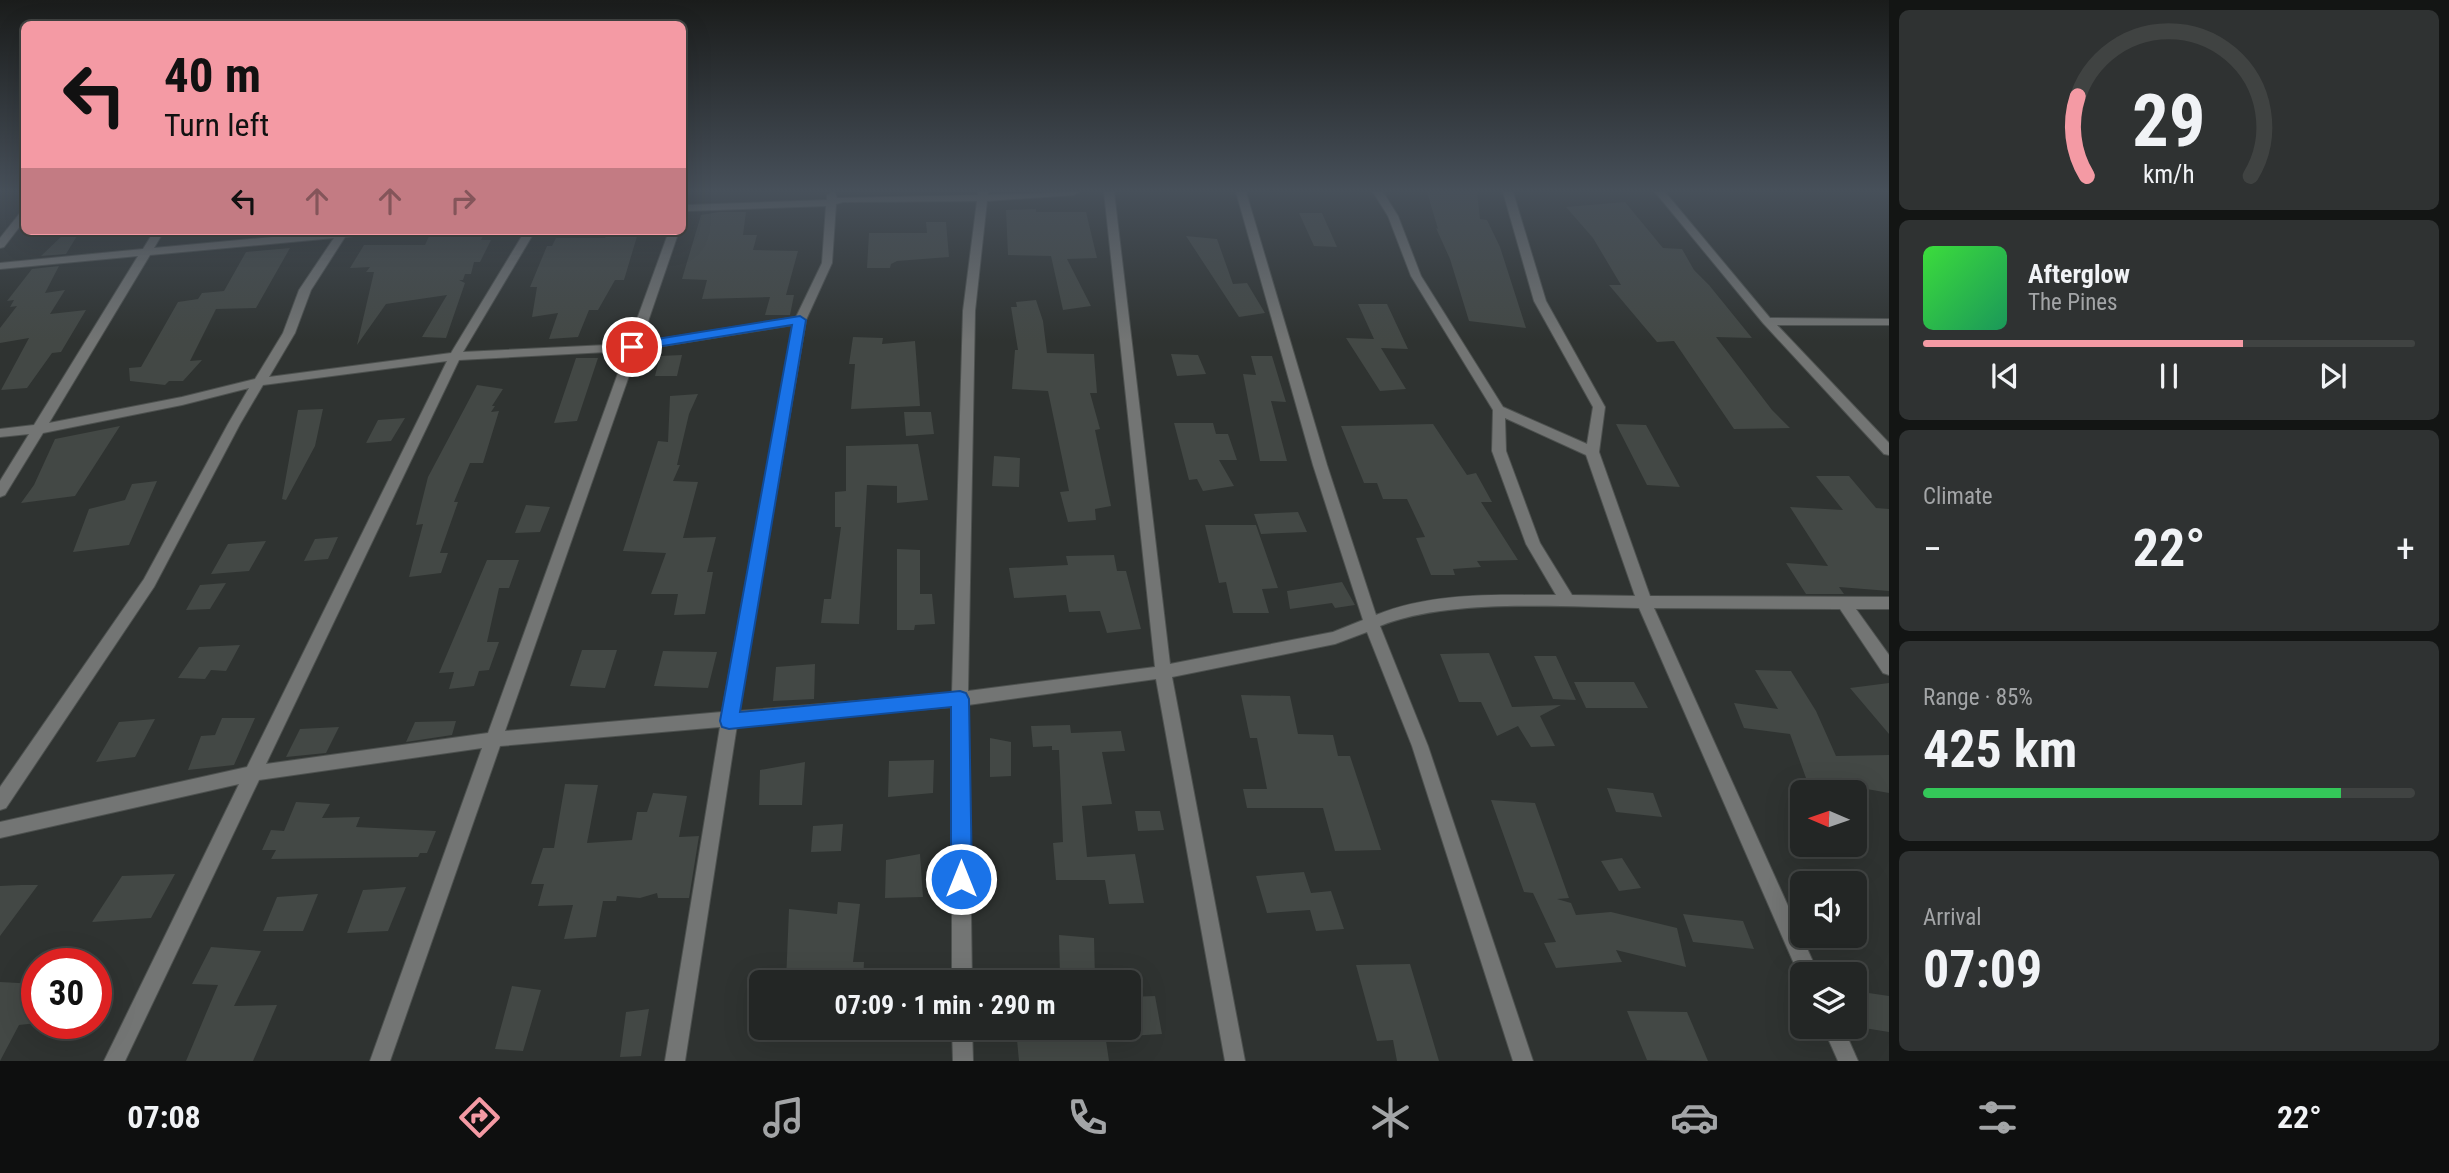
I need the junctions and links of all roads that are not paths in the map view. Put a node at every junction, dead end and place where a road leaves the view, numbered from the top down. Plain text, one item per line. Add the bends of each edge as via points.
1 (153, 242) edge
2 (239, 242) edge
3 (335, 242) edge
4 (524, 242) edge
5 (670, 242) edge
6 (828, 242) edge
7 (977, 242) edge
8 (1115, 242) edge
9 (1255, 242) edge
10 (1403, 242) edge
11 (1523, 242) edge
12 (1701, 242) edge
13 (147, 251) junction
14 (0, 266) edge
15 (800, 320) junction
16 (1767, 321) junction
17 (1889, 322) edge
18 (632, 347) junction
19 (455, 356) junction
20 (260, 382) junction
21 (1499, 410) junction
22 (39, 429) junction
23 (0, 433) edge
24 (1889, 451) edge
25 (1592, 452) junction
26 (0, 492) edge
27 (1568, 602) junction
28 (1844, 603) junction
29 (1889, 603) edge
30 (1645, 604) junction
31 (1371, 623) junction
32 (1889, 668) edge
33 (1163, 672) junction
34 (960, 699) junction
35 (729, 721) junction
36 (496, 739) junction
37 (250, 774) junction
38 (0, 802) edge
39 (0, 830) edge
40 (1803, 962) edge
41 (962, 970) edge
42 (1838, 1039) edge
43 (962, 1040) edge
44 (114, 1061) edge
45 (380, 1061) edge
46 (675, 1061) edge
47 (962, 1061) edge
48 (1235, 1061) edge
49 (1523, 1061) edge
50 (1848, 1061) edge

1 - 13 street
2 - 13 street
3 - 20 street via 305,290 289,333
4 - 19 street
5 - 18 street
6 - 15 street via 827,263
7 - 34 street via 969,311
8 - 33 street
9 - 31 street
10 - 21 street via 1416,276
11 - 25 street via 1540,301 1599,407
12 - 16 street
13 - 14 street
13 - 22 street
15 - 18 street
15 - 35 street
16 - 17 street
16 - 24 street
18 - 19 street
18 - 36 street
19 - 20 street
19 - 37 street
20 - 22 street
20 - 38 street via 149,583
21 - 25 street
21 - 27 street via 1499,451 1533,544
22 - 23 street
22 - 26 street
25 - 30 street
27 - 30 street
27 - 31 street via 1432,606
28 - 29 street
28 - 30 street
28 - 32 street
30 - 40 street
31 - 33 street via 1335,638
31 - 49 street via 1420,746
33 - 34 street
33 - 48 street
34 - 35 street
34 - 41 street
35 - 36 street
35 - 46 street
36 - 37 street
36 - 45 street
37 - 39 street
37 - 44 street
42 - 50 street
43 - 47 street

